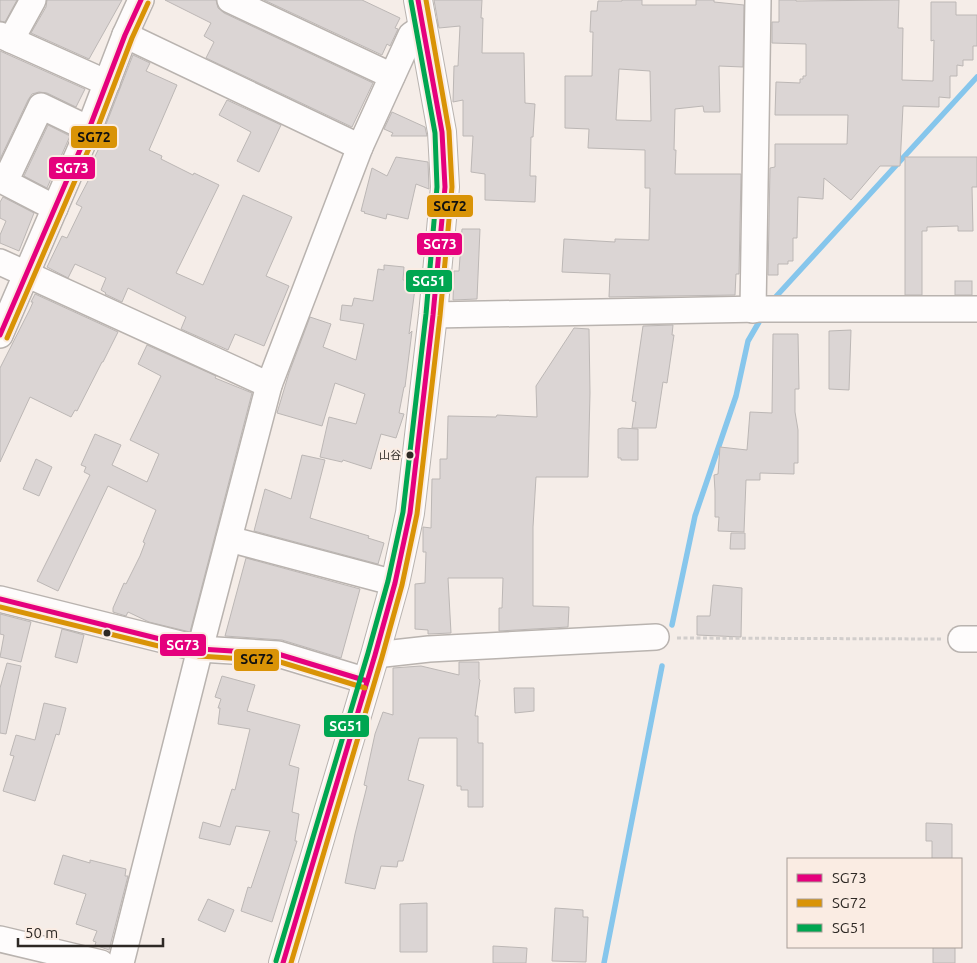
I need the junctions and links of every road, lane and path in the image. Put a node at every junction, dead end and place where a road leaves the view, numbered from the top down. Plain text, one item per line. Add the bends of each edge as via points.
1 (33, 0) edge
2 (141, 0) edge
3 (230, 0) edge
4 (418, 0) edge
5 (758, 0) edge
6 (424, 26) junction
7 (125, 35) junction
8 (6, 37) edge
9 (392, 76) junction
10 (106, 84) junction
11 (89, 129) junction
12 (360, 146) junction
13 (55, 208) junction
14 (0, 262) edge
15 (27, 274) junction
16 (977, 309) edge
17 (753, 310) junction
18 (434, 315) junction
19 (0, 335) edge
20 (269, 386) junction
21 (229, 539) junction
22 (395, 583) junction
23 (0, 599) edge
24 (656, 638) joint
25 (969, 639) edge
26 (200, 649) junction
27 (375, 655) junction
28 (367, 681) junction
29 (0, 939) edge
30 (100, 963) edge
31 (121, 963) edge
32 (283, 963) edge

1 - 8 street
2 - 7 street
3 - 9 street
4 - 6 main road
5 - 17 street
6 - 9 street via 411,35
6 - 18 main road via 442,132 445,188
7 - 10 street
7 - 12 street
8 - 10 street
9 - 12 street
10 - 11 street
11 - 13 street
11 - 13 street via 41,106 5,182
12 - 20 street
13 - 15 street
14 - 15 street
15 - 19 street
15 - 20 street
16 - 17 street
17 - 18 street
18 - 22 main road via 410,513
20 - 21 street
21 - 22 street
21 - 26 street
22 - 27 main road
23 - 26 street
24 - 25 path
24 - 27 street via 429,649
26 - 28 street via 278,654
26 - 31 street
27 - 28 main road
28 - 32 main road
29 - 30 street

